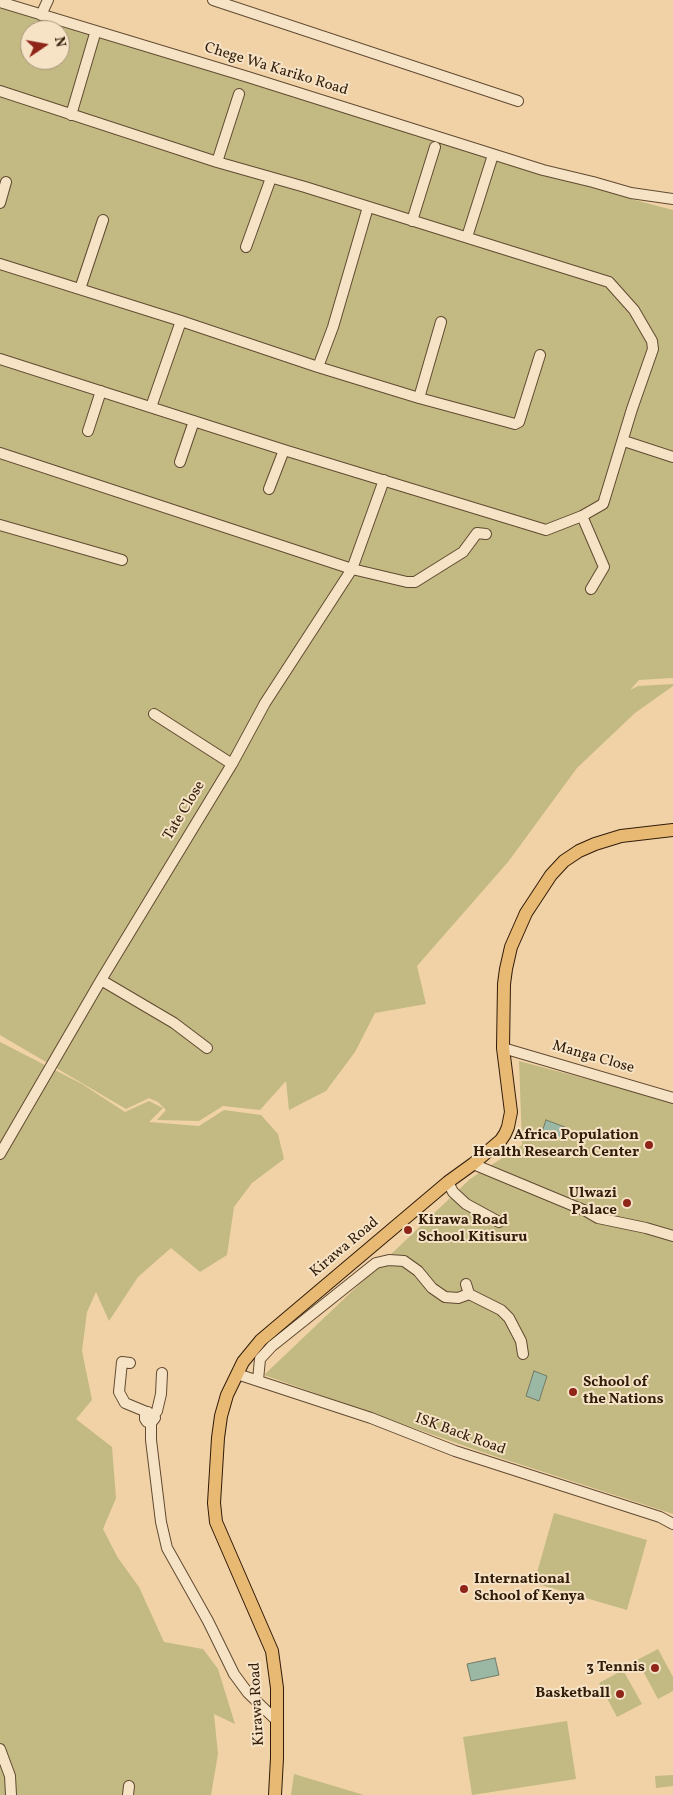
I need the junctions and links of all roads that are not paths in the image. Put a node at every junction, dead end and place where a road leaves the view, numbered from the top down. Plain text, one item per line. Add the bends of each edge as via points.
1 (48, 0) edge
2 (214, 0) edge
3 (0, 2) edge
4 (41, 15) junction
5 (94, 36) dead end
6 (0, 91) edge
7 (239, 94) dead end
8 (518, 101) dead end
9 (70, 115) junction
10 (435, 147) dead end
11 (492, 158) dead end
12 (217, 162) junction
13 (271, 178) junction
14 (6, 182) dead end
15 (673, 199) edge
16 (0, 203) edge
17 (368, 207) junction
18 (103, 220) dead end
19 (412, 221) junction
20 (467, 237) junction
21 (246, 247) dead end
22 (0, 264) edge
23 (80, 289) junction
24 (180, 320) junction
25 (441, 322) dead end
26 (540, 355) dead end
27 (1, 362) edge
28 (318, 367) junction
29 (101, 391) junction
30 (418, 398) junction
31 (151, 407) junction
32 (194, 421) junction
33 (88, 431) dead end
34 (624, 441) junction
35 (284, 450) junction
36 (0, 453) edge
37 (673, 457) edge
38 (180, 462) dead end
39 (384, 480) junction
40 (269, 489) dead end
41 (582, 516) junction
42 (0, 525) edge
43 (486, 534) dead end
44 (122, 560) dead end
45 (352, 569) junction
46 (591, 589) dead end
47 (154, 714) dead end
48 (232, 764) junction
49 (673, 830) edge
50 (101, 980) junction
51 (207, 1048) dead end
52 (503, 1048) junction
53 (673, 1098) edge
54 (0, 1154) edge
55 (474, 1164) junction
56 (448, 1182) junction
57 (499, 1222) dead end
58 (673, 1236) edge
59 (466, 1284) dead end
60 (469, 1294) junction
61 (523, 1354) dead end
62 (130, 1363) dead end
63 (162, 1373) dead end
64 (237, 1374) junction
65 (258, 1380) junction
66 (151, 1417) junction
67 (671, 1528) edge
68 (276, 1720) junction
69 (0, 1749) edge
70 (11, 1795) edge
71 (275, 1795) edge

1 - 4 street
2 - 8 street
3 - 4 street, Chege Wa Kariko Road
4 - 15 street, Chege Wa Kariko Road via 543,170 631,193
5 - 9 street
6 - 9 street
7 - 12 street
9 - 12 street
10 - 19 street
11 - 20 street
12 - 13 street
13 - 17 street
13 - 21 street
14 - 16 street
17 - 19 street
17 - 28 street
18 - 23 street
19 - 20 street
20 - 34 street via 610,282 634,310 652,341 653,349
22 - 23 street
23 - 24 street
24 - 28 street
24 - 31 street
25 - 30 street
26 - 30 street via 517,424
27 - 29 street
28 - 30 street
29 - 31 street
29 - 33 street
31 - 32 street
32 - 35 street
32 - 38 street
34 - 37 street
34 - 41 street via 604,501
35 - 39 street
35 - 40 street
36 - 45 street
39 - 41 street via 546,530
39 - 45 street, Tate Close
41 - 46 street via 604,566
42 - 44 street
43 - 45 street via 477,533 463,552 415,582
45 - 48 street, Tate Close via 265,703
47 - 48 street
48 - 50 street, Tate Close
49 - 52 main road, Kirawa Road via 621,836 596,844 564,861 550,875 526,912 511,947 504,984
50 - 51 street via 168,1020
50 - 54 street, Tate Close
52 - 53 street, Manga Close
52 - 55 main road, Kirawa Road via 511,1104 510,1120 501,1140
55 - 56 main road, Kirawa Road
55 - 58 street via 598,1218
56 - 57 street via 466,1204
56 - 64 main road, Kirawa Road via 271,1331 252,1350
59 - 60 street
60 - 61 street via 501,1310 509,1318 521,1341
60 - 65 street via 458,1298 445,1297 404,1261 376,1263 272,1346 260,1359
62 - 66 street via 122,1362 119,1392 125,1403
63 - 66 street via 157,1411
64 - 65 street, ISK Back Road
64 - 68 main road, Kirawa Road via 221,1416 214,1503 216,1522 272,1651 277,1688
65 - 67 street, ISK Back Road via 371,1418 455,1451 660,1517
66 - 68 street via 151,1440 166,1548 234,1674
68 - 71 main road, Kirawa Road
69 - 70 street via 10,1776

